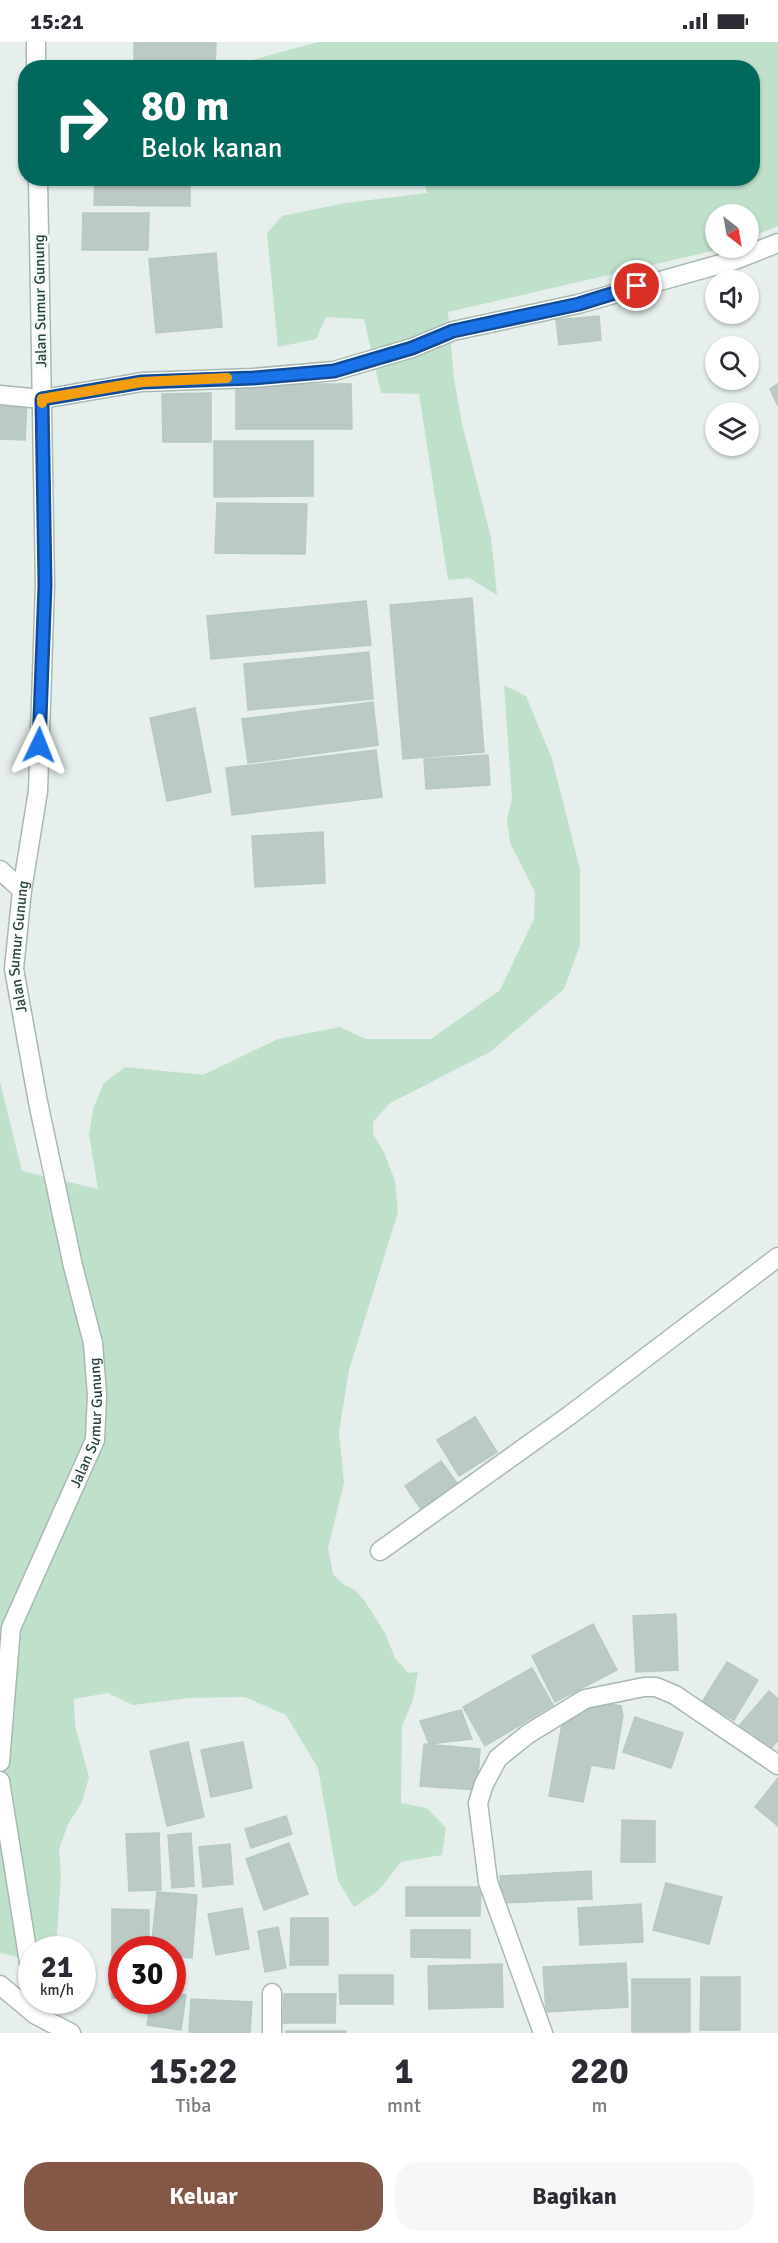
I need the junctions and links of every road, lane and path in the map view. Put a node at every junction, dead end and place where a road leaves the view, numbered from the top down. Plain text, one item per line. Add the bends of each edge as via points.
1 (36, 42) edge
2 (36, 60) edge
3 (38, 186) edge
4 (778, 243) edge
5 (0, 395) edge
6 (42, 399) junction
7 (0, 870) edge
8 (22, 890) junction
9 (778, 1257) edge
10 (380, 1551) dead end
11 (0, 1762) edge
12 (778, 1765) edge
13 (0, 1781) edge
14 (25, 1936) edge
15 (0, 1985) edge
16 (272, 1993) dead end
17 (18, 1997) edge
18 (36, 2014) edge
19 (44, 2014) edge
20 (38, 2033) edge
21 (71, 2033) edge
22 (272, 2033) edge
23 (543, 2033) edge

1 - 2 street
3 - 6 street, Jalan Sumur Gunung
4 - 6 street via 735,260 579,304 453,331 412,348 334,371 142,382
5 - 6 street
6 - 8 street, Jalan Sumur Gunung via 45,585 38,791
7 - 8 street
8 - 11 street, Jalan Sumur Gunung via 14,969 38,1102 93,1343 96,1440 11,1628
9 - 10 street via 570,1415
12 - 23 street via 675,1695 656,1687 585,1699 528,1734 498,1758 477,1803 488,1882
13 - 14 street
15 - 17 street
16 - 22 street
18 - 20 street
19 - 21 street

